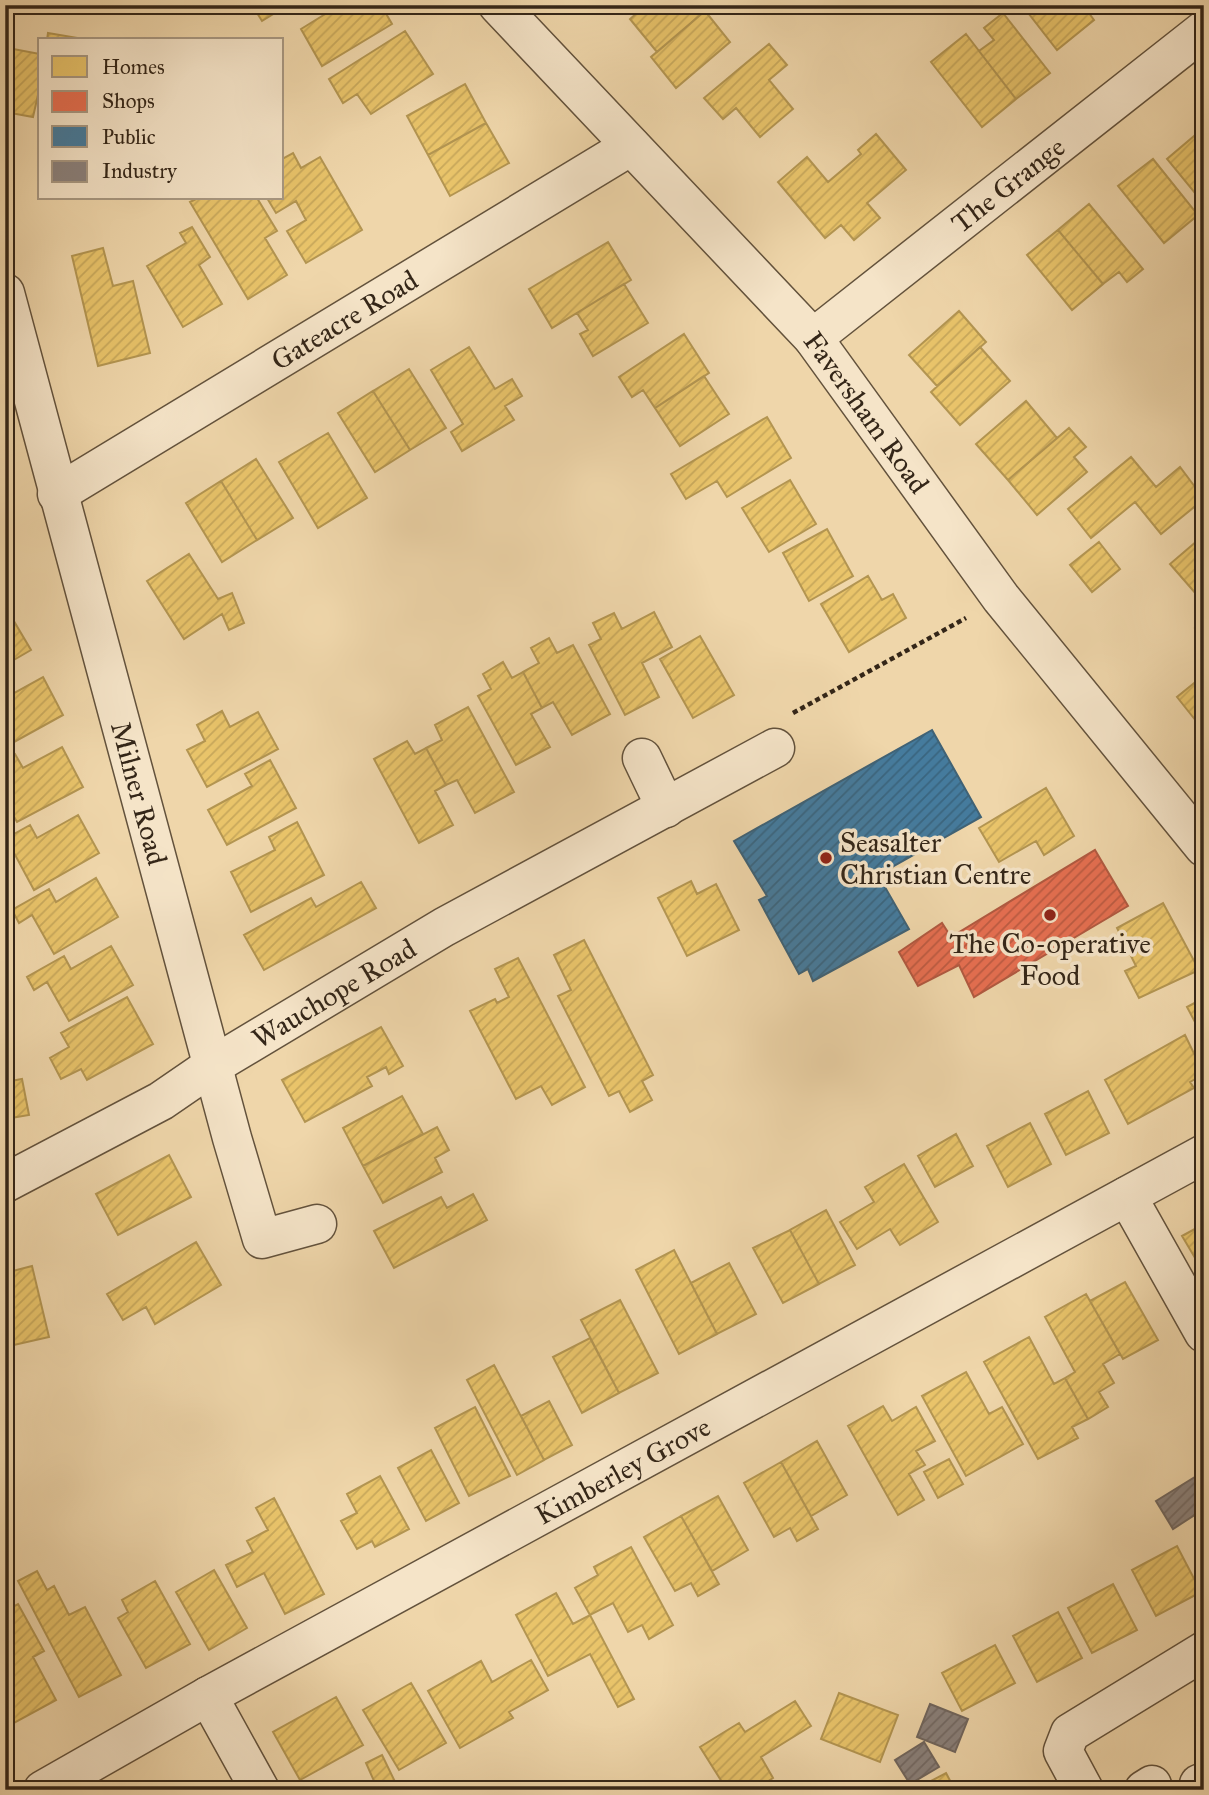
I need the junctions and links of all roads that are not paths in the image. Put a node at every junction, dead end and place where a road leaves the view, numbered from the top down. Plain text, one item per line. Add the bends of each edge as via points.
1 (498, 5) edge
2 (1191, 5) edge
3 (1204, 20) edge
4 (1204, 30) edge
5 (631, 146) junction
6 (5, 293) edge
7 (813, 338) junction
8 (57, 494) junction
9 (781, 732) road end
10 (642, 758) dead end
11 (666, 808) junction
12 (1204, 847) edge
13 (212, 1066) junction
14 (1204, 1154) edge
15 (5, 1182) edge
16 (1127, 1196) junction
17 (317, 1224) dead end
18 (1204, 1334) edge
19 (1204, 1651) edge
20 (208, 1696) junction
21 (43, 1790) edge
22 (260, 1790) edge
23 (1084, 1790) edge

1 - 5 street, Faversham Road
2 - 3 street
4 - 7 street, The Grange
5 - 7 street, Faversham Road
5 - 8 street, Gateacre Road
6 - 8 street, Milner Road
7 - 12 street, Faversham Road via 1001,598
8 - 13 street, Milner Road
9 - 11 street, Wauchope Road
10 - 11 street
11 - 13 street, Wauchope Road via 444,927
13 - 15 street, Wauchope Road via 161,1101
13 - 17 street, Milner Road via 262,1239
14 - 16 street, Kimberley Grove
16 - 18 street
16 - 20 street, Kimberley Grove
19 - 23 street via 1070,1733 1063,1751
20 - 21 street, Kimberley Grove
20 - 22 street

